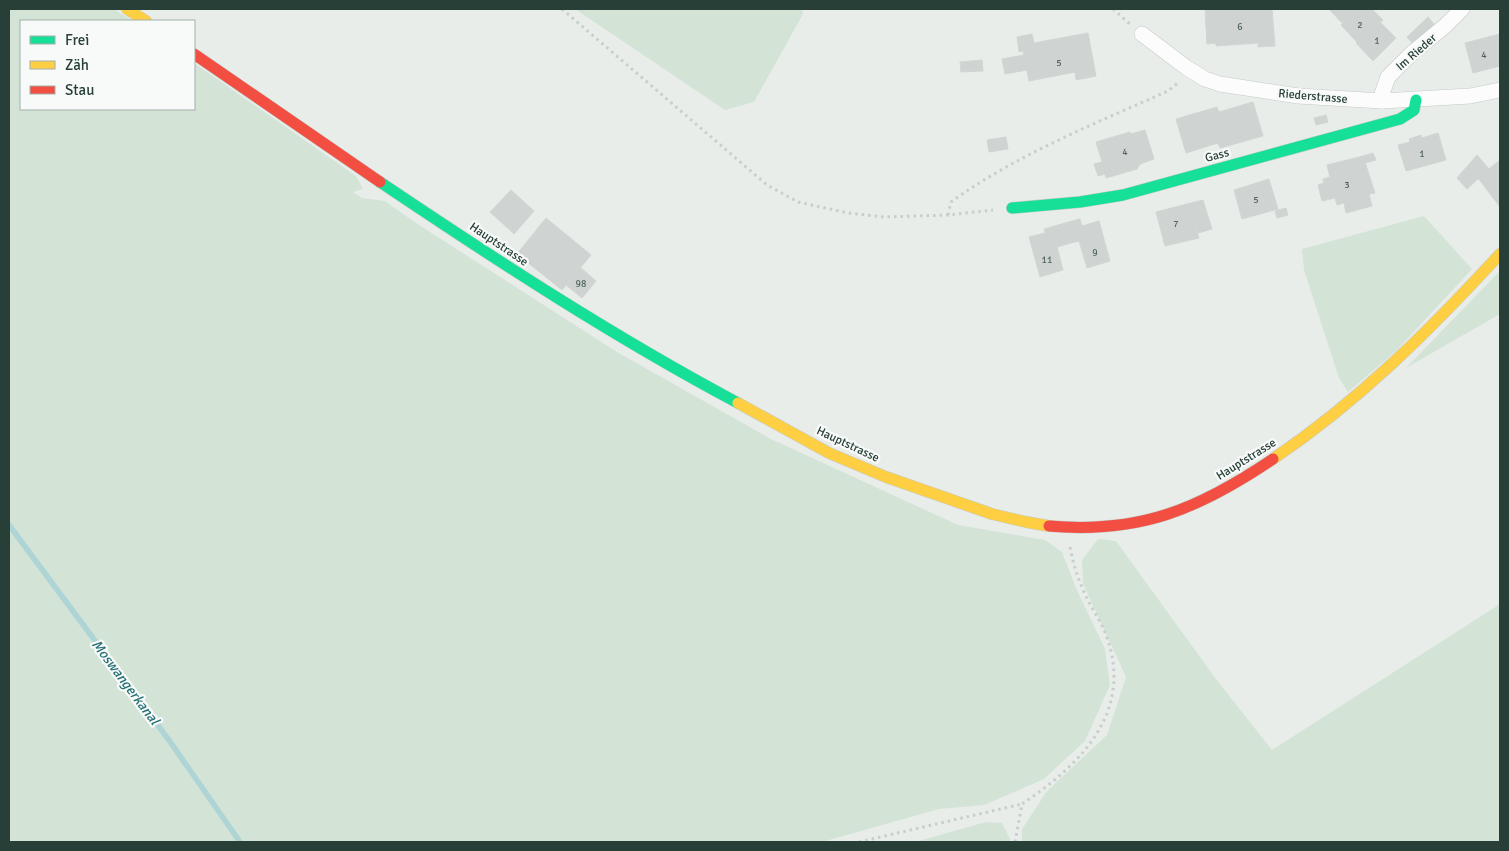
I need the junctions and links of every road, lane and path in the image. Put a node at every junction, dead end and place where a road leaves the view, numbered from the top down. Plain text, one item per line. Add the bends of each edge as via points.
1 (127, 9) edge
2 (562, 9) edge
3 (1113, 9) edge
4 (1462, 9) edge
5 (144, 20) edge
6 (1142, 34) joint
7 (195, 55) edge
8 (1186, 68) junction
9 (1500, 90) edge
10 (1416, 100) junction
11 (1382, 101) junction
12 (1012, 208) joint
13 (948, 215) junction
14 (1500, 254) edge
15 (1068, 528) junction
16 (1022, 804) junction
17 (860, 842) edge
18 (1014, 842) edge

1 - 5 street
2 - 13 path via 767,185 798,202 884,217
3 - 6 path
4 - 11 street, Im Rieder via 1388,77
6 - 8 street, Riederstrasse
7 - 15 street, Hauptstrasse via 519,274 600,326 726,398 835,455 920,491 994,514
8 - 11 street, Riederstrasse via 1220,84 1298,96
8 - 13 path via 1184,76 1168,91 1081,130 971,188 951,202
9 - 10 street, Riederstrasse
10 - 11 street, Riederstrasse
10 - 12 street, Gass via 1412,112 1400,118 1123,195
12 - 13 path
14 - 15 street, Hauptstrasse via 1384,373 1327,420 1245,478 1204,500 1164,516 1131,523
15 - 16 path via 1073,563 1106,634 1113,661 1114,687 1107,716 1093,740 1049,786
16 - 17 path
16 - 18 path

